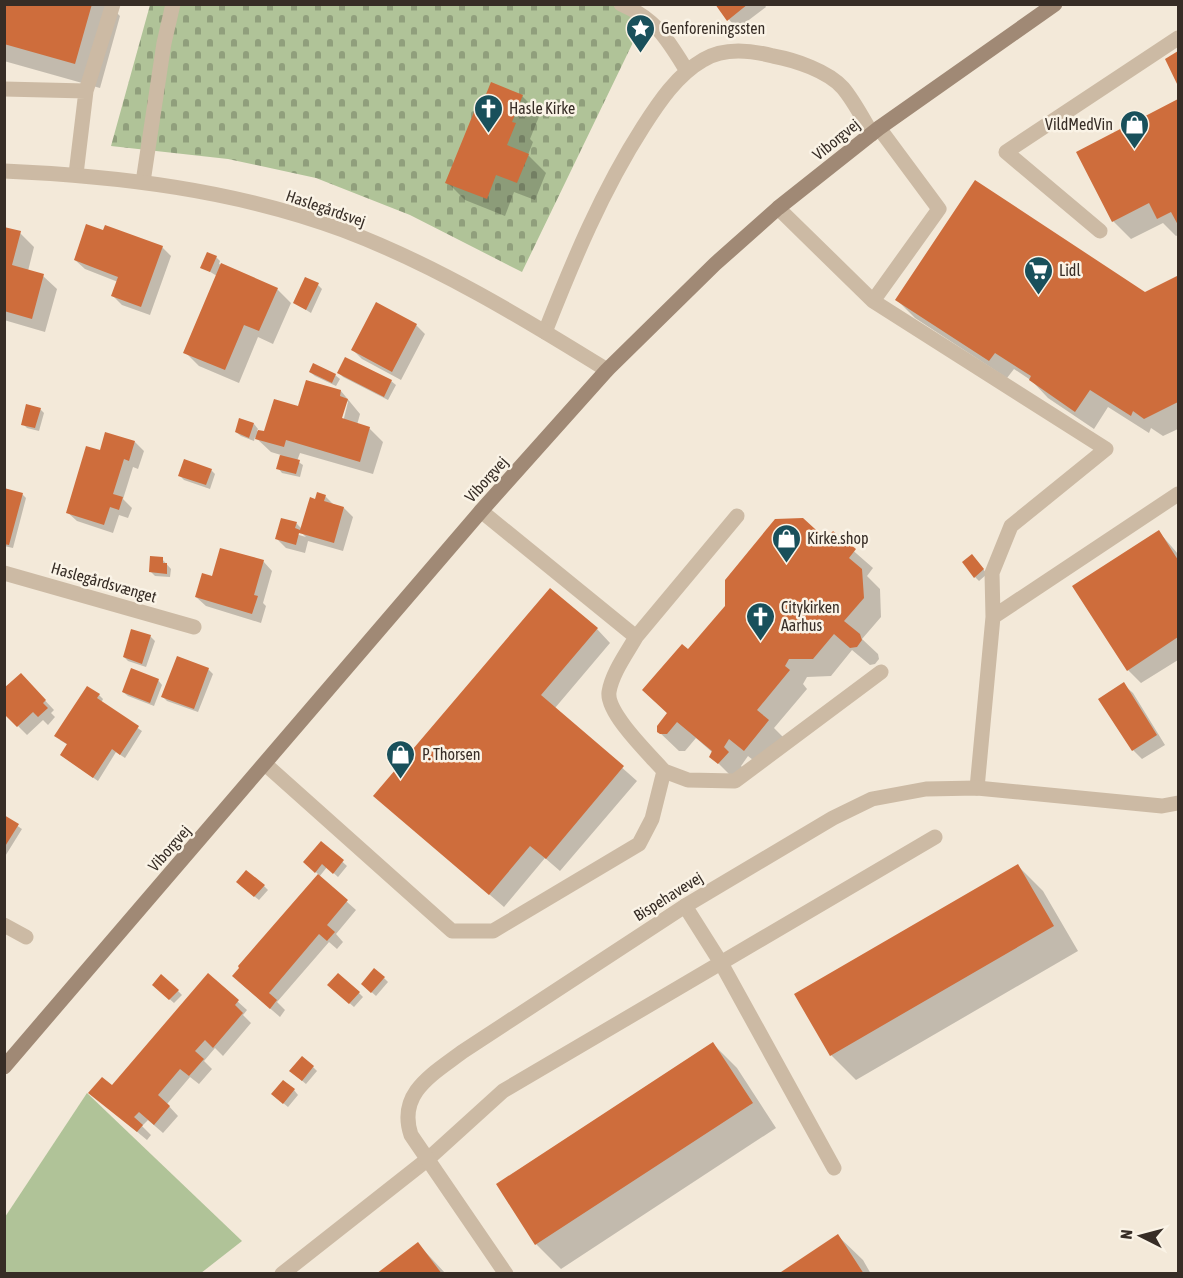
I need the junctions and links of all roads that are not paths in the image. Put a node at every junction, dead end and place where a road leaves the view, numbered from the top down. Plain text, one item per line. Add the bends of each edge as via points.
1 (113, 4) edge
2 (173, 4) edge
3 (621, 4) edge
4 (1055, 4) edge
5 (1179, 38) edge
6 (687, 71) junction
7 (4, 88) edge
8 (86, 91) junction
9 (876, 131) junction
10 (4, 171) edge
11 (76, 174) junction
12 (143, 182) junction
13 (778, 208) junction
14 (1100, 231) dead end
15 (873, 301) junction
16 (545, 332) junction
17 (607, 370) junction
18 (1179, 494) edge
19 (481, 511) junction
20 (737, 516) dead end
21 (4, 573) edge
22 (993, 616) junction
23 (194, 627) dead end
24 (636, 637) junction
25 (881, 672) dead end
26 (265, 764) junction
27 (664, 771) junction
28 (977, 788) junction
29 (1179, 803) edge
30 (935, 837) dead end
31 (685, 906) junction
32 (4, 925) edge
33 (26, 937) dead end
34 (721, 963) junction
35 (10, 1057) edge
36 (4, 1067) edge
37 (428, 1159) junction
38 (834, 1168) dead end
39 (282, 1274) edge
40 (506, 1274) edge

1 - 8 street
2 - 12 street
3 - 6 street via 650,21 663,34
4 - 9 street, Viborgvej
5 - 14 street via 1006,152
6 - 9 street via 722,52 747,51 788,59 816,70 842,87
6 - 16 street via 660,102 625,156 574,259
7 - 8 street
8 - 11 street
9 - 13 street, Viborgvej
9 - 15 street via 939,209
10 - 11 street, Haslegårdsvej
11 - 12 street, Haslegårdsvej
12 - 16 street, Haslegårdsvej via 266,207 343,230 428,268
13 - 15 street
13 - 17 street, Viborgvej
15 - 22 street via 1106,449 1011,526 992,573
16 - 17 street, Haslegårdsvej
17 - 19 street, Viborgvej
18 - 22 street
19 - 24 street
19 - 26 street, Viborgvej
20 - 24 street
21 - 23 street, Haslegårdsvænget
22 - 28 street
24 - 27 street via 608,693 615,716
25 - 27 street via 735,781 688,780
26 - 27 street via 452,931 493,931 639,844 652,819
26 - 35 street, Viborgvej
28 - 29 street, Bispehavevej via 1162,806
28 - 31 street, Bispehavevej via 926,789 873,798
30 - 34 street
31 - 34 street
31 - 37 street, Bispehavevej via 427,1078 414,1092 407,1123
32 - 33 street
34 - 37 street via 503,1091
34 - 38 street
35 - 36 street, Viborgvej
37 - 39 street
37 - 40 street, Bispehavevej

